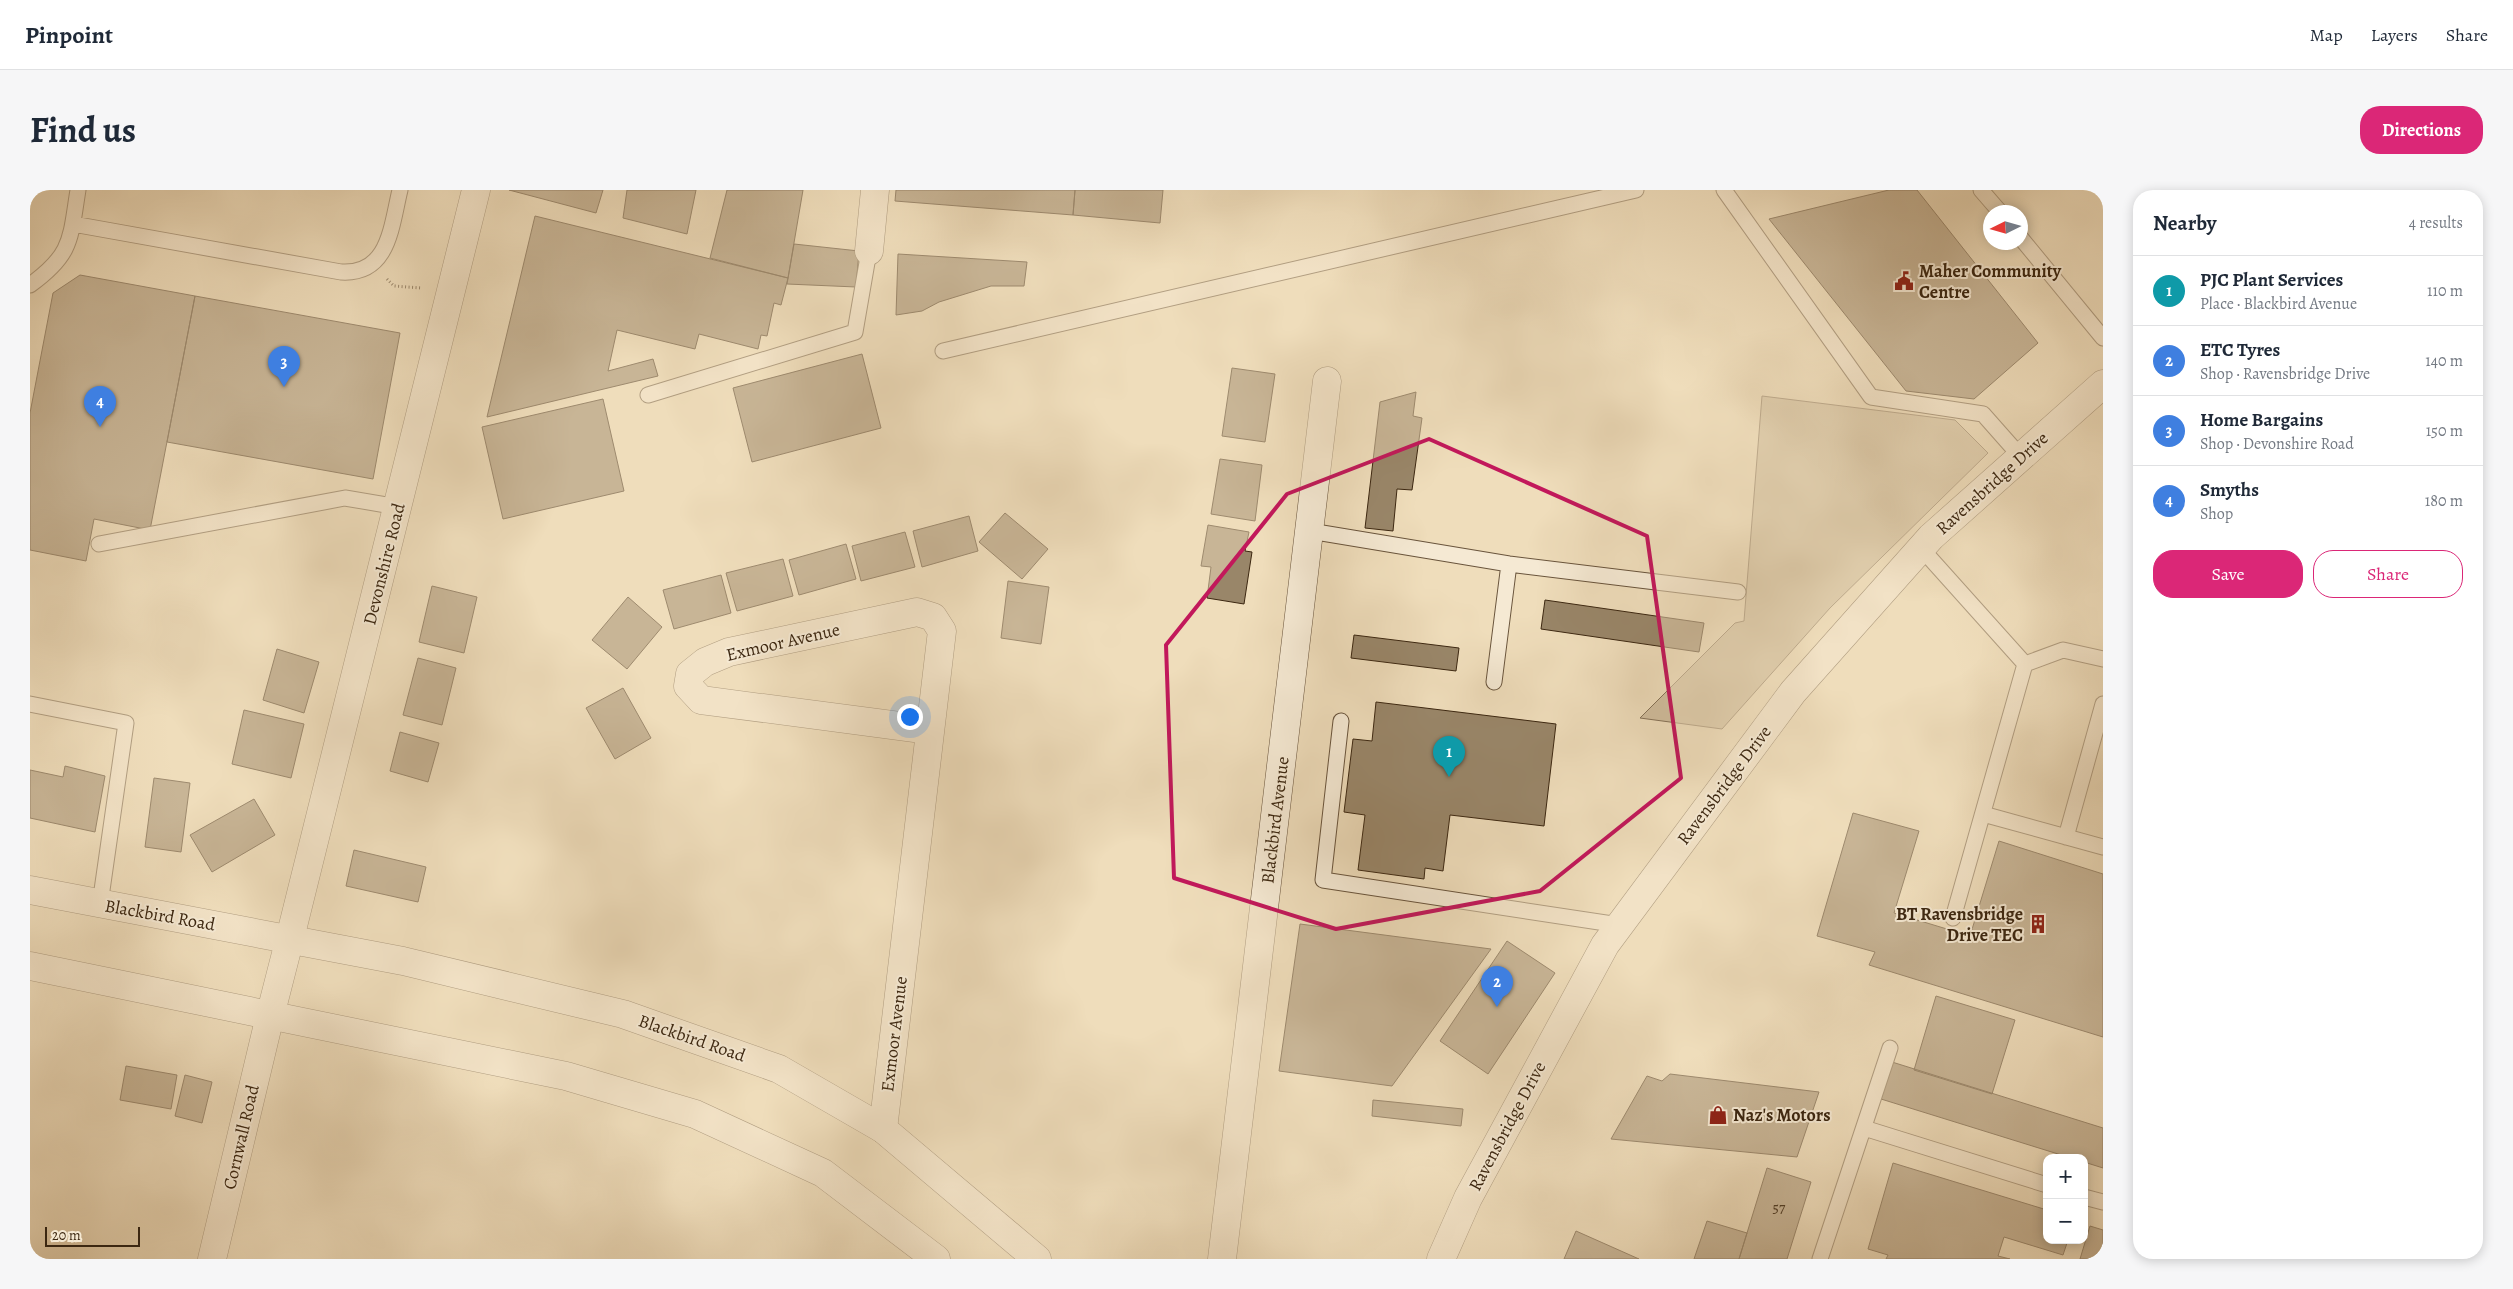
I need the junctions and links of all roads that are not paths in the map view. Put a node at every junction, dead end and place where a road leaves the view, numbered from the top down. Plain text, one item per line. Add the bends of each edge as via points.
1 (78, 190) edge
2 (400, 190) edge
3 (476, 190) edge
4 (875, 190) edge
5 (1636, 190) edge
6 (1724, 190) edge
7 (1981, 190) edge
8 (1994, 205) edge
9 (73, 224) junction
10 (2028, 247) edge
11 (869, 251) joint
12 (30, 285) edge
13 (2103, 338) edge
14 (942, 352) dead end
15 (1327, 380) dead end
16 (2103, 384) edge
17 (648, 395) dead end
18 (2021, 457) junction
19 (398, 508) junction
20 (1310, 532) junction
21 (99, 544) dead end
22 (1921, 548) junction
23 (1509, 564) junction
24 (1738, 592) dead end
25 (2103, 658) edge
26 (2025, 664) junction
27 (1494, 682) dead end
28 (30, 704) edge
29 (2103, 704) edge
30 (1341, 721) dead end
31 (930, 730) junction
32 (1983, 814) junction
33 (2066, 837) junction
34 (2103, 847) edge
35 (30, 890) edge
36 (100, 904) junction
37 (1953, 918) dead end
38 (1619, 926) junction
39 (290, 938) junction
40 (30, 966) edge
41 (270, 1016) junction
42 (1890, 1048) dead end
43 (1864, 1128) junction
44 (883, 1129) junction
45 (2043, 1184) edge
46 (2088, 1197) edge
47 (2103, 1202) edge
48 (212, 1259) edge
49 (936, 1259) edge
50 (1037, 1259) edge
51 (1222, 1259) edge
52 (1441, 1259) edge
53 (1820, 1259) edge

1 - 9 lane
2 - 9 lane via 382,254 371,266 356,273
3 - 19 street, Devonshire Road
4 - 11 street
5 - 14 lane
6 - 18 lane via 1871,397 1983,414
7 - 8 lane
9 - 12 lane via 62,258
10 - 13 lane
11 - 17 lane via 855,332
15 - 20 street, Blackbird Avenue
16 - 18 street, Ravensbridge Drive
18 - 22 street, Ravensbridge Drive
19 - 21 lane via 346,498
19 - 39 street, Devonshire Road
20 - 23 lane
20 - 51 street, Blackbird Avenue
22 - 26 lane
22 - 38 street, Ravensbridge Drive via 1793,692
23 - 24 lane
23 - 27 lane
25 - 26 lane via 2063,650
26 - 32 lane
28 - 36 lane via 126,723
29 - 33 lane
30 - 38 lane via 1323,880
31 - 31 street, Exmoor Avenue via 701,700 688,686 690,674 706,662 729,652 917,612 933,617 942,631
31 - 44 street, Exmoor Avenue
32 - 33 lane
32 - 37 lane
33 - 34 lane
35 - 36 street, Blackbird Road
36 - 39 street, Blackbird Road
38 - 52 street, Ravensbridge Drive via 1605,945 1468,1198
39 - 41 street
39 - 44 street, Blackbird Road via 403,961 623,1014 779,1068
40 - 41 street
41 - 48 street, Cornwall Road
41 - 49 street via 566,1076 696,1114 824,1173
42 - 43 lane
43 - 45 lane
43 - 53 lane
44 - 50 street, Blackbird Road
46 - 47 lane

